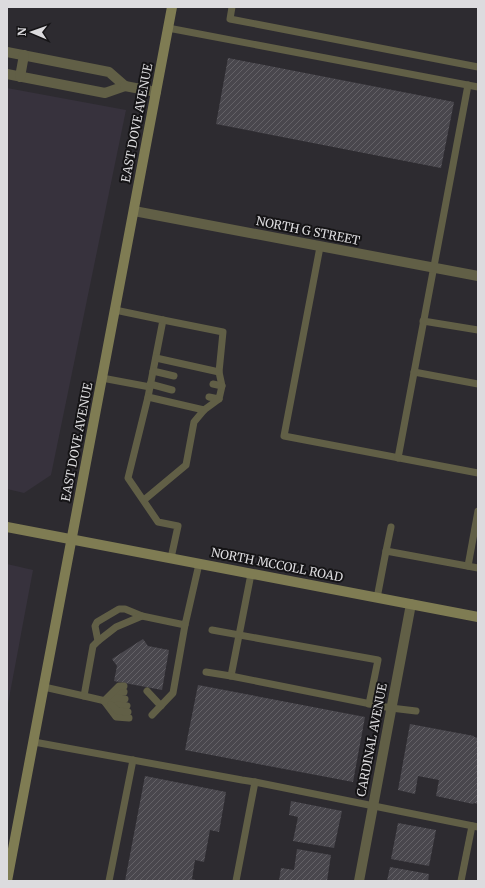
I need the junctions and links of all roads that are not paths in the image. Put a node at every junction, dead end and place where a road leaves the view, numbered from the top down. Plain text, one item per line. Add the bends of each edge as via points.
1 (172, 7) edge
2 (232, 7) edge
3 (168, 28) junction
4 (7, 52) edge
5 (24, 55) junction
6 (478, 66) edge
7 (7, 74) edge
8 (20, 77) junction
9 (468, 85) junction
10 (125, 86) junction
11 (478, 87) edge
12 (156, 92) junction
13 (134, 211) junction
14 (320, 247) junction
15 (433, 268) junction
16 (478, 276) edge
17 (115, 310) junction
18 (163, 320) junction
19 (423, 321) junction
20 (478, 330) edge
21 (156, 358) junction
22 (153, 371) junction
23 (218, 372) junction
24 (414, 372) junction
25 (174, 376) dead end
26 (102, 378) junction
27 (212, 384) dead end
28 (478, 384) edge
29 (150, 386) junction
30 (222, 386) junction
31 (172, 390) dead end
32 (148, 397) junction
33 (210, 397) dead end
34 (218, 400) junction
35 (204, 410) junction
36 (398, 458) junction
37 (478, 473) edge
38 (144, 500) junction
39 (478, 511) edge
40 (7, 527) edge
41 (391, 527) dead end
42 (72, 540) junction
43 (386, 552) junction
44 (171, 558) junction
45 (199, 564) junction
46 (468, 566) junction
47 (478, 568) edge
48 (251, 574) junction
49 (377, 598) junction
50 (411, 604) junction
51 (142, 616) junction
52 (478, 617) edge
53 (185, 625) junction
54 (212, 630) dead end
55 (239, 635) junction
56 (98, 641) junction
57 (206, 672) dead end
58 (231, 676) junction
59 (44, 687) junction
60 (84, 696) junction
61 (104, 701) junction
62 (126, 702) junction
63 (370, 704) junction
64 (150, 705) junction
65 (162, 706) junction
66 (391, 708) junction
67 (416, 711) dead end
68 (34, 742) junction
69 (133, 760) junction
70 (255, 782) junction
71 (373, 806) junction
72 (475, 826) edge
73 (7, 881) edge
74 (109, 881) edge
75 (236, 881) edge
76 (359, 881) edge
77 (461, 881) edge

1 - 3 main road, EAST DOVE AVENUE
2 - 6 lane via 230,19
3 - 9 lane
3 - 12 main road, EAST DOVE AVENUE
4 - 5 street
5 - 8 street
5 - 10 street via 109,72
7 - 8 street
8 - 10 street via 105,93
9 - 11 lane
9 - 15 lane
10 - 12 street
12 - 13 main road, EAST DOVE AVENUE
13 - 14 street, NORTH G STREET
13 - 17 main road, EAST DOVE AVENUE
14 - 15 street, NORTH G STREET
14 - 36 lane via 284,436
15 - 16 street, NORTH G STREET
15 - 19 lane
17 - 18 lane
17 - 26 main road, EAST DOVE AVENUE
18 - 21 lane
18 - 23 lane via 223,332
19 - 20 lane
19 - 24 lane
21 - 22 lane
21 - 23 lane
22 - 25 lane
22 - 29 lane
23 - 30 lane
24 - 28 lane
24 - 36 lane
26 - 29 lane
26 - 42 main road, EAST DOVE AVENUE
27 - 30 lane
29 - 31 lane
29 - 32 lane
30 - 34 lane
32 - 35 lane
32 - 38 lane via 128,478
33 - 34 lane
34 - 35 lane
35 - 38 lane via 194,422 186,465
36 - 37 lane
38 - 44 lane via 158,522 178,526
39 - 46 lane
40 - 42 main road, NORTH MCCOLL ROAD
41 - 43 lane
42 - 44 main road, NORTH MCCOLL ROAD
42 - 59 main road, EAST DOVE AVENUE
43 - 46 lane
43 - 49 lane
44 - 45 main road, NORTH MCCOLL ROAD
45 - 48 main road, NORTH MCCOLL ROAD
45 - 53 lane
46 - 47 lane
48 - 49 main road, NORTH MCCOLL ROAD
48 - 55 lane
49 - 50 main road, NORTH MCCOLL ROAD
50 - 52 main road, NORTH MCCOLL ROAD
50 - 66 street, CARDINAL AVENUE
51 - 53 lane
51 - 56 lane via 116,627
51 - 56 lane via 119,608 97,622 95,626
53 - 65 lane via 173,693
54 - 55 lane
55 - 58 lane
55 - 63 lane via 378,660
56 - 60 lane via 93,646
57 - 58 lane
58 - 63 lane
59 - 60 lane
59 - 68 main road, EAST DOVE AVENUE
60 - 61 lane
61 - 62 lane
61 - 62 lane via 116,717
61 - 62 lane via 119,686
63 - 66 lane
64 - 65 lane
64 - 65 lane
64 - 65 lane
66 - 67 lane
66 - 71 street, CARDINAL AVENUE
68 - 69 lane
68 - 73 main road, EAST DOVE AVENUE
69 - 70 lane
69 - 74 lane
70 - 71 lane
70 - 75 lane
71 - 72 lane
71 - 76 street, CARDINAL AVENUE
72 - 77 lane

